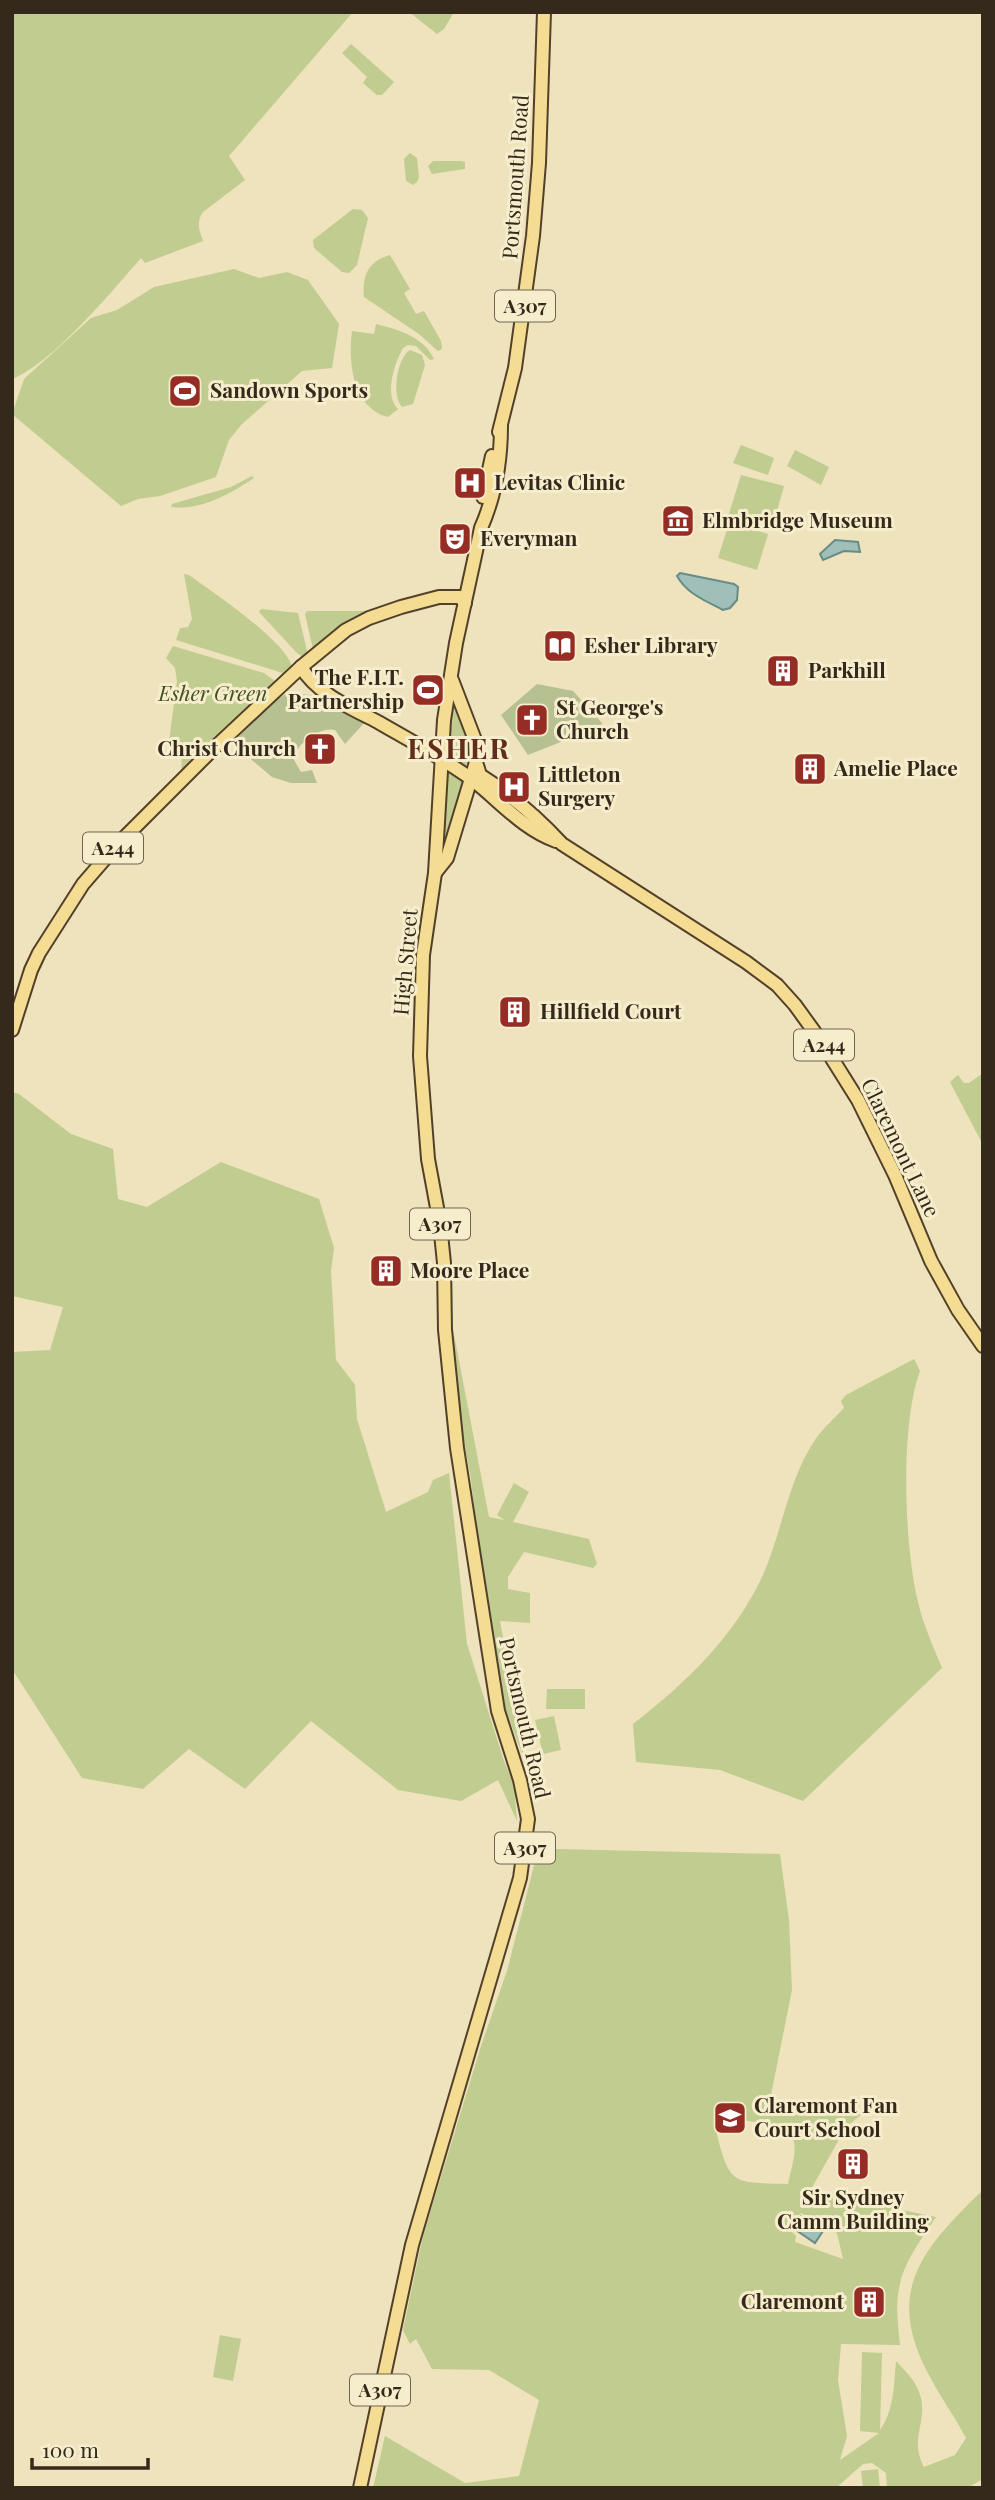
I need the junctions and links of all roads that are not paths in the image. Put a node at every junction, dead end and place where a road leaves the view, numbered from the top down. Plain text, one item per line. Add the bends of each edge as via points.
1 (544, 12) edge
2 (495, 459) joint
3 (469, 580) junction
4 (439, 597) junction
5 (465, 603) junction
6 (313, 656) junction
7 (300, 667) junction
8 (451, 674) junction
9 (285, 683) junction
10 (317, 685) junction
11 (440, 758) junction
12 (476, 761) junction
13 (471, 779) junction
14 (562, 844) junction
15 (435, 873) junction
16 (12, 1030) edge
17 (420, 1055) joint
18 (981, 1343) edge
19 (360, 2488) edge

1 - 2 main road, Portsmouth Road / A307 via 533,236 515,368
2 - 3 main road, High Street / A307
3 - 4 main road
3 - 5 main road, High Street / A307
4 - 5 main road via 460,597
4 - 6 main road via 358,623
5 - 8 main road, High Street / A307
6 - 7 main road
6 - 10 main road
7 - 9 main road, A244
7 - 10 main road, A244
8 - 11 main road, High Street / A307
8 - 12 main road, High Street / A307 via 475,740
9 - 10 main road
9 - 16 main road, A244 via 142,820 83,884 39,953
10 - 11 main road, A244
11 - 13 main road, Claremont Lane / A244
11 - 15 main road, High Street / A307
12 - 13 main road, High Street / A307
12 - 14 main road, Claremont Lane / A244 via 480,775 501,788
13 - 14 main road, Claremont Lane / A244 via 530,827
13 - 15 main road, High Street / A307 via 447,858
14 - 18 main road, Claremont Lane / A244 via 747,962 795,1005 858,1100 931,1261
15 - 17 main road, High Street / A307 via 423,955
17 - 19 main road, Portsmouth Road / A307 via 427,1153 444,1262 445,1330 457,1448 498,1711 528,1819 520,1878 432,2171 401,2292

